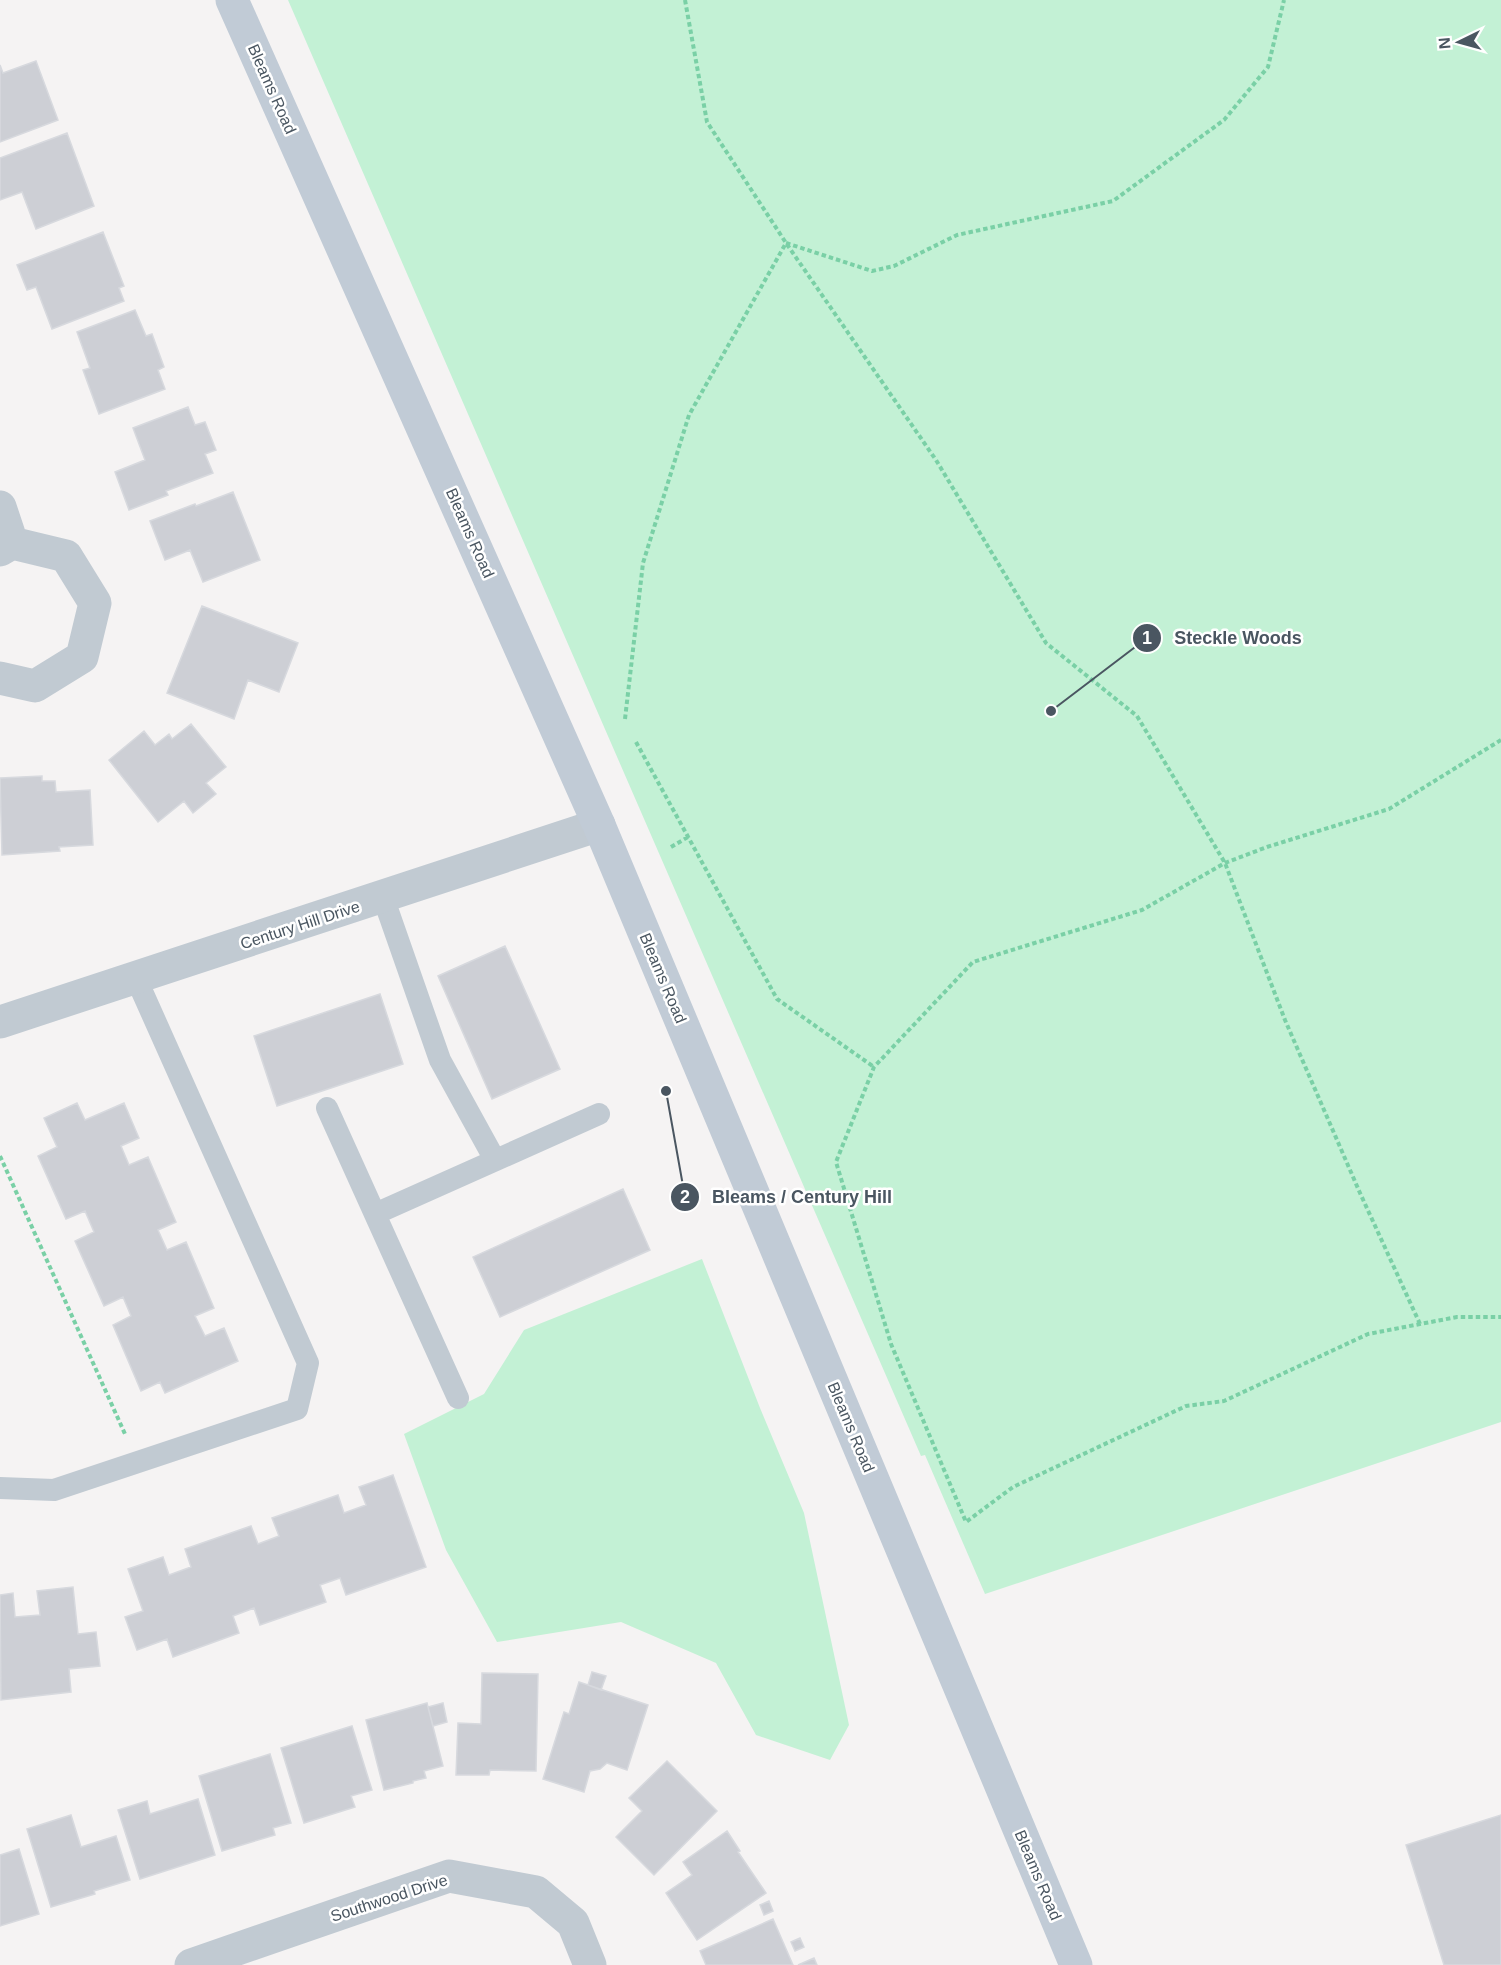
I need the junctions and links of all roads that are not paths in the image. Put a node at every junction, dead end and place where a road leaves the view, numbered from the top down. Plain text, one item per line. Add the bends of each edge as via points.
1 (232, 0) edge
2 (0, 507) edge
3 (6, 547) edge
4 (0, 678) edge
5 (599, 825) junction
6 (383, 897) junction
7 (136, 978) junction
8 (0, 1022) edge
9 (327, 1108) dead end
10 (599, 1114) dead end
11 (495, 1160) junction
12 (375, 1214) junction
13 (458, 1398) dead end
14 (0, 1488) edge
15 (191, 1965) edge
16 (591, 1965) edge
17 (1076, 1965) edge

1 - 5 main road, Bleams Road
2 - 3 street
3 - 4 street via 66,556 95,603 82,657 35,686
5 - 6 street, Century Hill Drive
5 - 17 main road, Bleams Road
6 - 7 street, Century Hill Drive
6 - 11 lane via 440,1060
7 - 8 street, Century Hill Drive
7 - 14 lane via 308,1363 297,1409 54,1490
9 - 12 lane
10 - 11 lane
11 - 12 lane
12 - 13 lane
15 - 16 street, Southwood Drive via 449,1876 536,1892 573,1923

